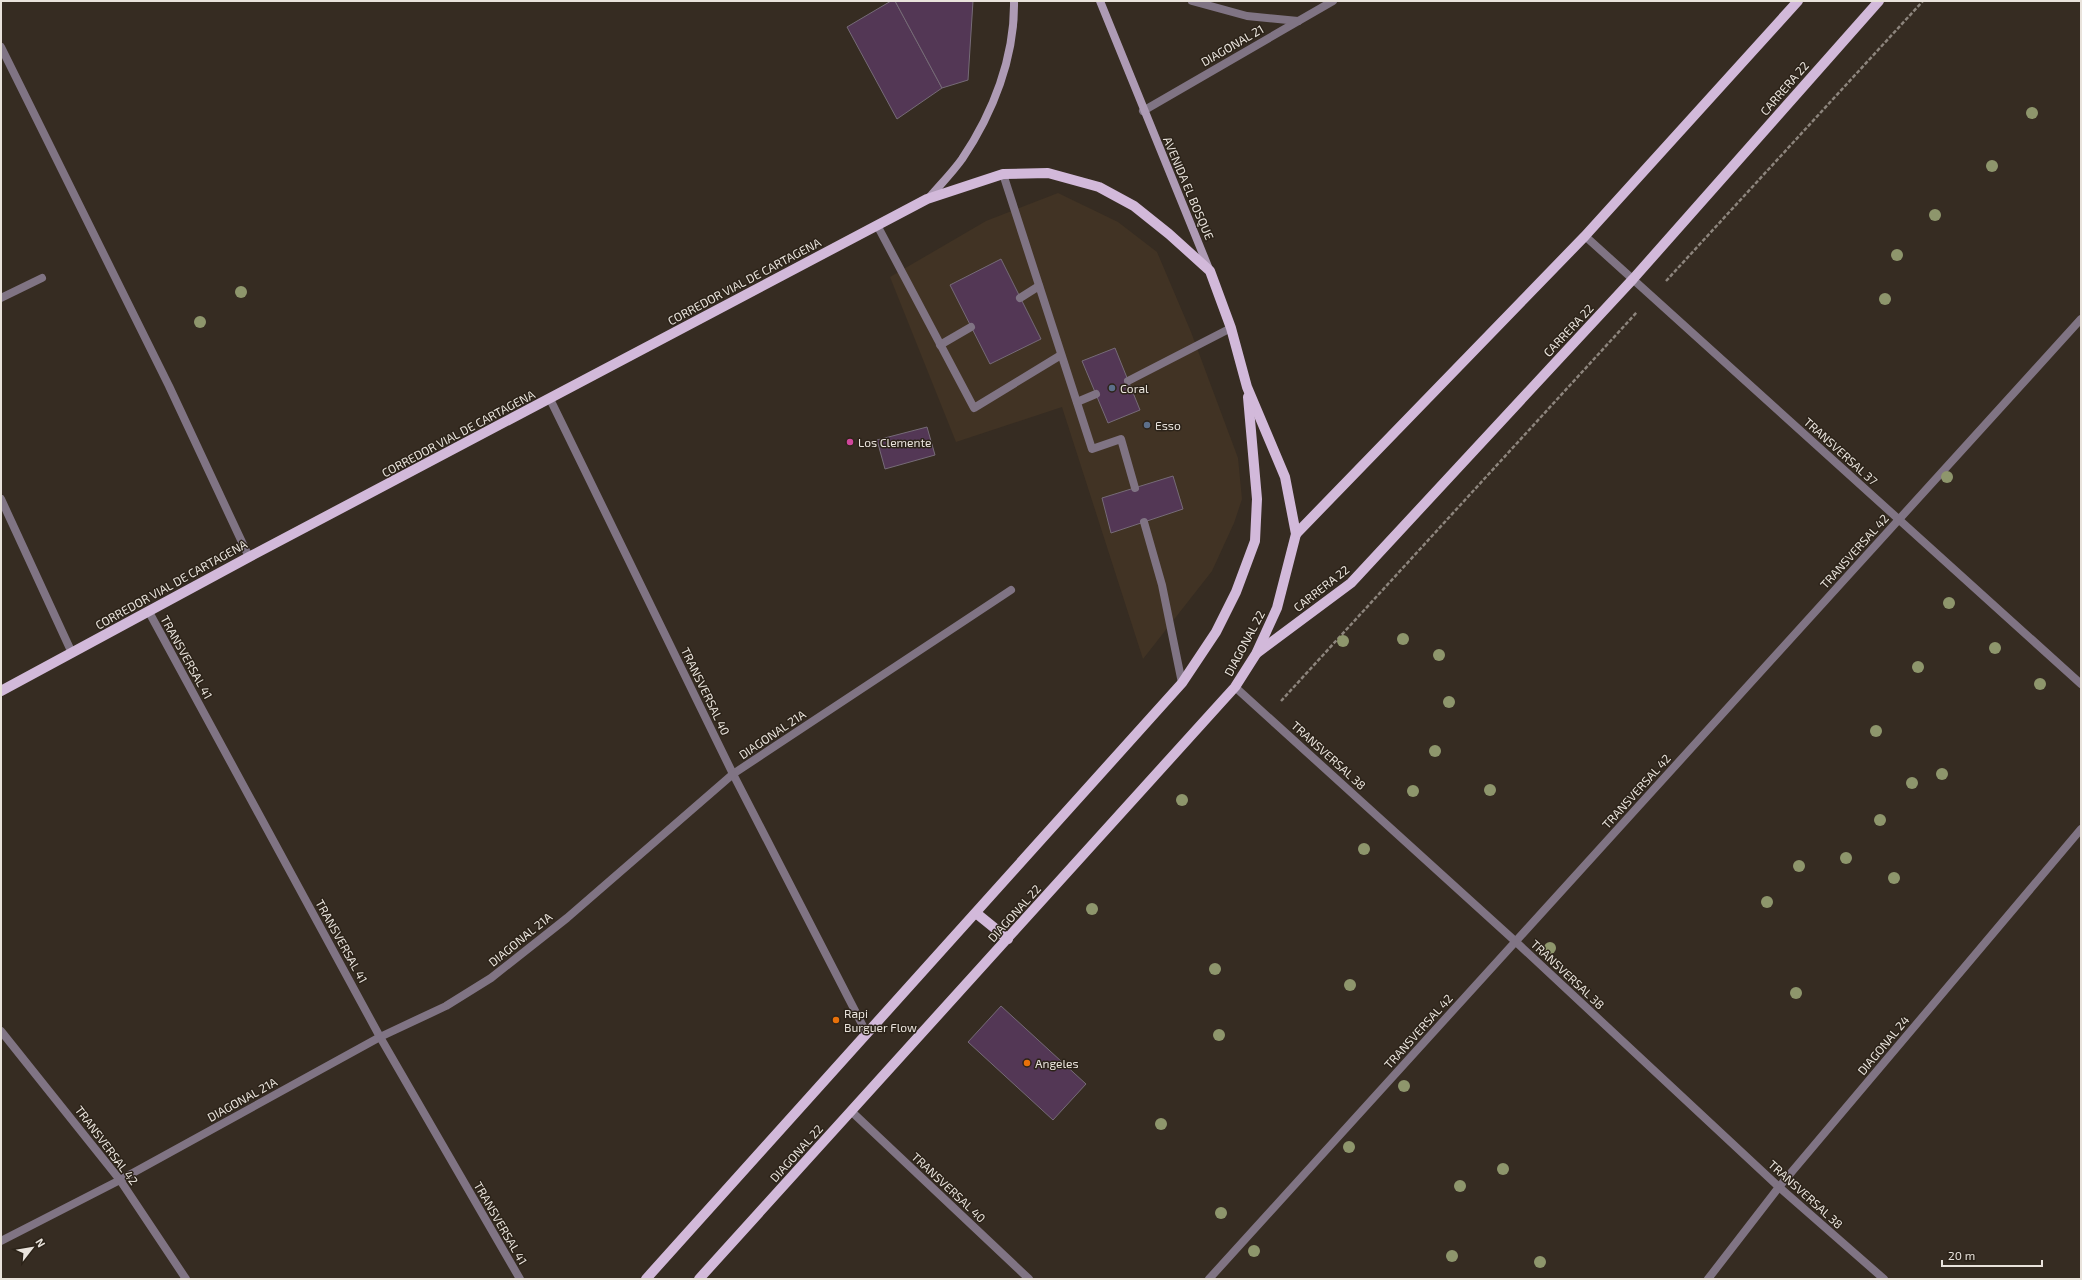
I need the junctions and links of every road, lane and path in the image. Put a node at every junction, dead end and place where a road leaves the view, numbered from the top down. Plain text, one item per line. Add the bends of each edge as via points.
1 (1014, 1) edge
2 (1100, 1) edge
3 (1192, 1) edge
4 (1333, 1) edge
5 (1798, 1) edge
6 (1879, 1) edge
7 (1924, 1) edge
8 (1298, 21) junction
9 (1, 47) edge
10 (1143, 111) junction
11 (1003, 174) junction
12 (927, 199) junction
13 (877, 225) junction
14 (1585, 236) junction
15 (1210, 271) junction
16 (42, 278) dead end
17 (1633, 279) junction
18 (1040, 286) junction
19 (1652, 296) junction
20 (1, 298) edge
21 (1020, 298) dead end
22 (2081, 319) edge
23 (971, 327) dead end
24 (1231, 328) junction
25 (940, 345) junction
26 (1061, 355) junction
27 (1128, 381) dead end
28 (1247, 387) junction
29 (1096, 394) dead end
30 (550, 399) junction
31 (1077, 402) junction
32 (1135, 488) dead end
33 (1, 499) edge
34 (1898, 520) junction
35 (1144, 522) dead end
36 (1296, 534) junction
37 (249, 557) junction
38 (1011, 590) dead end
39 (149, 612) junction
40 (72, 653) junction
41 (1256, 654) junction
42 (1182, 683) junction
43 (2081, 684) edge
44 (1235, 687) junction
45 (1, 691) edge
46 (1268, 716) junction
47 (733, 774) junction
48 (2081, 829) edge
49 (976, 913) junction
50 (1008, 939) junction
51 (1516, 941) junction
52 (1, 1031) edge
53 (867, 1034) junction
54 (380, 1037) junction
55 (852, 1112) junction
56 (120, 1180) junction
57 (1779, 1187) junction
58 (1, 1241) edge
59 (186, 1279) edge
60 (520, 1279) edge
61 (646, 1279) edge
62 (699, 1279) edge
63 (1029, 1279) edge
64 (1209, 1279) edge
65 (1708, 1279) edge
66 (1884, 1279) edge

1 - 12 main road via 1006,66 988,115 962,160
2 - 10 main road, AVENIDA EL BOSQUE
3 - 8 street via 1247,16
4 - 8 street, DIAGONAL 21
5 - 14 main road
6 - 17 main road, CARRERA 22
7 - 19 path
8 - 10 street, DIAGONAL 21
9 - 37 street via 169,386
10 - 15 main road, AVENIDA EL BOSQUE
11 - 12 main road, CORREDOR VIAL DE CARTAGENA
11 - 15 main road, CORREDOR VIAL DE CARTAGENA via 1048,173 1099,187 1134,206
11 - 18 street
12 - 13 main road, CORREDOR VIAL DE CARTAGENA
13 - 25 street
13 - 30 main road, CORREDOR VIAL DE CARTAGENA
14 - 17 street, TRANSVERSAL 37
14 - 36 main road
15 - 24 main road, AVENIDA EL BOSQUE
16 - 20 street
17 - 19 street, TRANSVERSAL 37
17 - 41 main road, CARRERA 22 via 1351,582
18 - 21 street
18 - 26 street
19 - 34 street, TRANSVERSAL 37
19 - 46 path
22 - 34 street, TRANSVERSAL 42
23 - 25 street
24 - 27 street
24 - 28 main road, AVENIDA EL BOSQUE
25 - 26 street via 974,408
26 - 31 street
28 - 36 main road, AVENIDA EL BOSQUE via 1285,477
28 - 42 main road, AVENIDA EL BOSQUE via 1257,499 1255,542 1236,592 1214,636
29 - 31 street
30 - 37 main road, CORREDOR VIAL DE CARTAGENA
30 - 47 street, TRANSVERSAL 40
31 - 32 street via 1092,448 1121,439
33 - 40 street
34 - 43 street, TRANSVERSAL 37
34 - 51 street, TRANSVERSAL 42
35 - 42 street via 1162,586
36 - 41 main road, DIAGONAL 22 via 1277,608
37 - 39 main road, CORREDOR VIAL DE CARTAGENA
38 - 47 street, DIAGONAL 21A
39 - 40 main road, CORREDOR VIAL DE CARTAGENA
39 - 54 street, TRANSVERSAL 41
40 - 45 main road, CORREDOR VIAL DE CARTAGENA
41 - 44 main road, DIAGONAL 22
42 - 49 main road
44 - 46 street, TRANSVERSAL 38
44 - 50 main road, DIAGONAL 22
46 - 51 street, TRANSVERSAL 38
47 - 53 street, TRANSVERSAL 40
47 - 54 street, DIAGONAL 21A via 567,918 491,978 446,1006
48 - 57 street, DIAGONAL 24
49 - 50 main road
49 - 53 main road
50 - 55 main road, DIAGONAL 22
51 - 57 street, TRANSVERSAL 38
51 - 64 street, TRANSVERSAL 42
52 - 56 street, TRANSVERSAL 42
53 - 61 main road
54 - 56 street, DIAGONAL 21A
54 - 60 street, TRANSVERSAL 41
55 - 62 main road, DIAGONAL 22
55 - 63 street, TRANSVERSAL 40
56 - 58 street, DIAGONAL 21A
56 - 59 street, TRANSVERSAL 42
57 - 65 street, DIAGONAL 24
57 - 66 street, TRANSVERSAL 38

